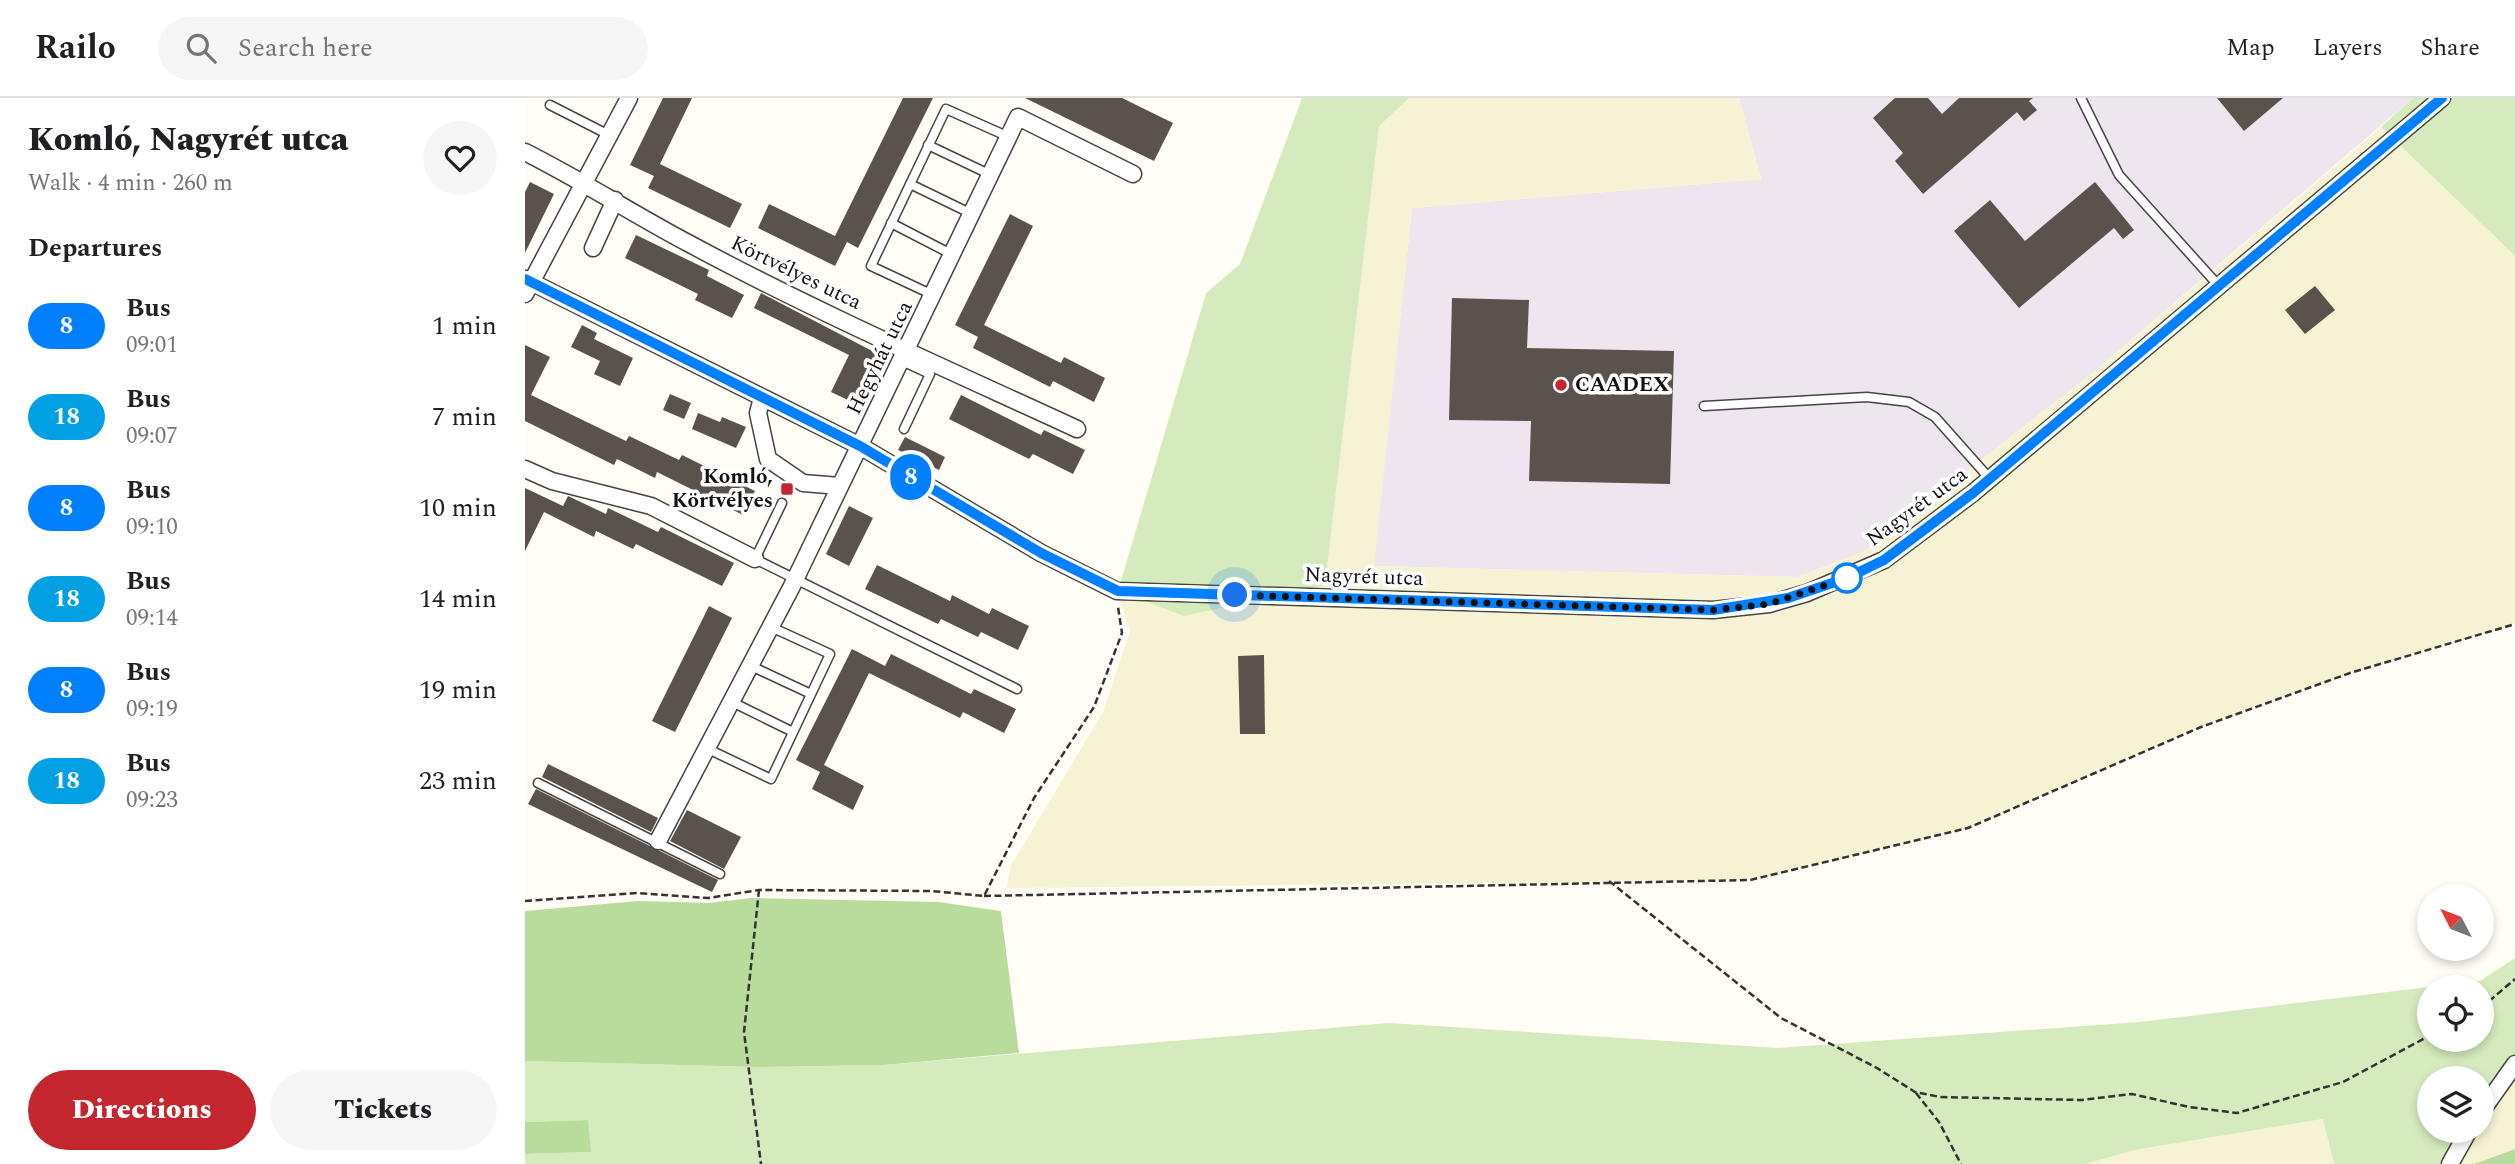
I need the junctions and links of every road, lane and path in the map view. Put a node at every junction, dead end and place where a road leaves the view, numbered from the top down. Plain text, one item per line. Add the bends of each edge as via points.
1 (2081, 98) edge
2 (2442, 98) edge
3 (625, 99) edge
4 (550, 105) dead end
5 (609, 135) junction
6 (1009, 137) junction
7 (928, 145) junction
8 (525, 152) edge
9 (1133, 174) dead end
10 (991, 175) junction
11 (583, 181) junction
12 (910, 184) junction
13 (615, 200) junction
14 (972, 214) junction
15 (891, 223) junction
16 (593, 248) dead end
17 (953, 255) junction
18 (527, 285) edge
19 (2218, 285) junction
20 (933, 296) junction
21 (905, 356) junction
22 (762, 398) junction
23 (1704, 406) dead end
24 (904, 429) dead end
25 (1077, 429) dead end
26 (860, 446) junction
27 (525, 468) edge
28 (1990, 479) junction
29 (840, 486) junction
30 (782, 503) dead end
31 (755, 559) junction
32 (796, 578) junction
33 (1118, 591) junction
34 (2515, 624) edge
35 (771, 627) junction
36 (751, 666) junction
37 (1017, 688) dead end
38 (811, 694) junction
39 (732, 702) junction
40 (793, 732) junction
41 (708, 749) junction
42 (538, 783) dead end
43 (659, 841) junction
44 (720, 874) dead end
45 (1609, 881) junction
46 (759, 890) junction
47 (984, 895) junction
48 (525, 901) edge
49 (2515, 979) edge
50 (2494, 997) edge
51 (2417, 1042) edge
52 (2515, 1064) edge
53 (1915, 1092) junction
54 (2494, 1094) edge
55 (2462, 1143) edge
56 (761, 1164) edge
57 (1961, 1164) edge
58 (2450, 1164) edge

1 - 19 lane via 2119,175
2 - 19 street, Nagyrét utca
3 - 5 street
4 - 5 lane
5 - 11 street
6 - 7 lane via 946,108
6 - 9 street via 1018,117
6 - 10 street, Hegyhát utca
7 - 10 lane
7 - 12 lane
8 - 11 street, Körtvélyes utca
10 - 14 street, Hegyhát utca
11 - 13 street, Körtvélyes utca
11 - 18 street
12 - 14 lane
12 - 15 lane
13 - 16 street
13 - 21 street, Körtvélyes utca via 687,243
14 - 17 street, Hegyhát utca
15 - 17 lane
15 - 20 lane via 871,266
17 - 20 street, Hegyhát utca
18 - 22 street
19 - 28 street, Nagyrét utca
20 - 21 street, Hegyhát utca
21 - 24 lane via 930,374
21 - 25 street, Körtvélyes utca
21 - 26 street, Hegyhát utca
22 - 26 street
22 - 29 street via 758,413 768,459 803,484
23 - 28 lane via 1867,397 1909,402 1935,417
26 - 29 street, Hegyhát utca
26 - 33 street via 1041,553
27 - 31 street via 552,481 650,506
28 - 33 street, Nagyrét utca via 1884,560 1847,578 1769,604 1713,610
29 - 32 street, Hegyhát utca
30 - 31 lane
31 - 32 lane
32 - 35 street, Hegyhát utca
32 - 37 lane
33 - 47 path via 1122,633 1094,706 1034,798
34 - 45 path via 2350,673 2201,727 1968,828 1750,880
35 - 36 street, Hegyhát utca
35 - 38 lane via 830,654
36 - 38 lane
36 - 39 street, Hegyhát utca
38 - 40 lane
39 - 40 lane
39 - 41 street, Hegyhát utca
40 - 41 lane via 771,779
41 - 43 street, Hegyhát utca
42 - 43 lane
43 - 44 lane
45 - 47 path
45 - 53 path via 1781,1018
46 - 47 path
46 - 48 path via 709,898 637,893
46 - 56 path via 744,1032
49 - 50 path
51 - 53 path via 2343,1082 2237,1113 2132,1094 2082,1100 1940,1097
52 - 54 street
53 - 57 path via 1939,1122
55 - 58 street

